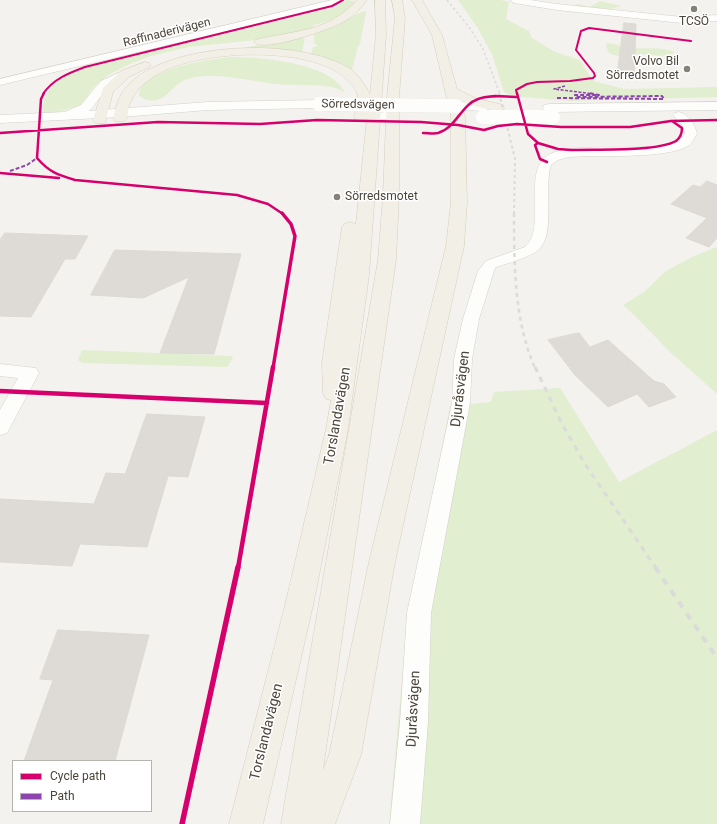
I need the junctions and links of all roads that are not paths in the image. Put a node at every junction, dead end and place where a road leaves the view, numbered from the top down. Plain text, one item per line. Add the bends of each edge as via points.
1 (336, 0) edge
2 (362, 0) edge
3 (380, 0) edge
4 (397, 0) edge
5 (417, 0) edge
6 (514, 0) edge
7 (717, 18) edge
8 (125, 74) junction
9 (0, 82) edge
10 (451, 91) junction
11 (717, 106) edge
12 (498, 108) junction
13 (457, 111) junction
14 (551, 113) junction
15 (717, 114) edge
16 (121, 115) junction
17 (679, 115) junction
18 (63, 116) junction
19 (101, 117) junction
20 (483, 117) junction
21 (0, 119) edge
22 (0, 126) edge
23 (459, 158) junction
24 (0, 370) edge
25 (0, 428) edge
26 (337, 429) junction
27 (246, 824) edge
28 (298, 824) edge
29 (318, 824) edge
30 (405, 824) edge

1 - 9 street, Raffinaderivägen via 329,4
2 - 8 main road via 354,11 341,19 308,32 276,40 193,51 149,63
3 - 26 main road, Torslandavägen via 381,35 360,275
4 - 28 main road, Torslandavägen via 400,18 393,97 387,260
5 - 10 main road via 437,34
6 - 7 street via 682,20
8 - 18 street via 100,88 86,108
8 - 19 main road via 106,91
10 - 12 main road via 471,101
10 - 13 main road
11 - 14 street, Sörredsvägen
12 - 13 street, Sörredsvägen
12 - 14 street, Sörredsvägen
13 - 16 street, Sörredsvägen via 318,109
13 - 20 street, Sörredsvägen
13 - 23 main road
14 - 17 street, Sörredsvägen
14 - 20 street, Sörredsvägen, bridge
15 - 17 street, Sörredsvägen
16 - 19 street, Sörredsvägen
16 - 26 main road via 128,93 145,76 173,63 213,54 253,51 318,59 349,74 363,92 354,194 332,363
17 - 30 street, Djuråsvägen via 689,125 691,134 684,143 675,147 649,151 573,153 552,157 543,169 536,245 530,250 491,264 486,271 471,319 465,352 462,403 419,613 414,722
18 - 19 street, Sörredsvägen
18 - 21 street, Sörredsvägen
19 - 22 street, Sörredsvägen
20 - 23 main road via 468,127
23 - 29 main road via 459,203 455,246 448,281 382,562 345,755
24 - 25 street via 30,372
26 - 27 main road, Torslandavägen via 300,601

